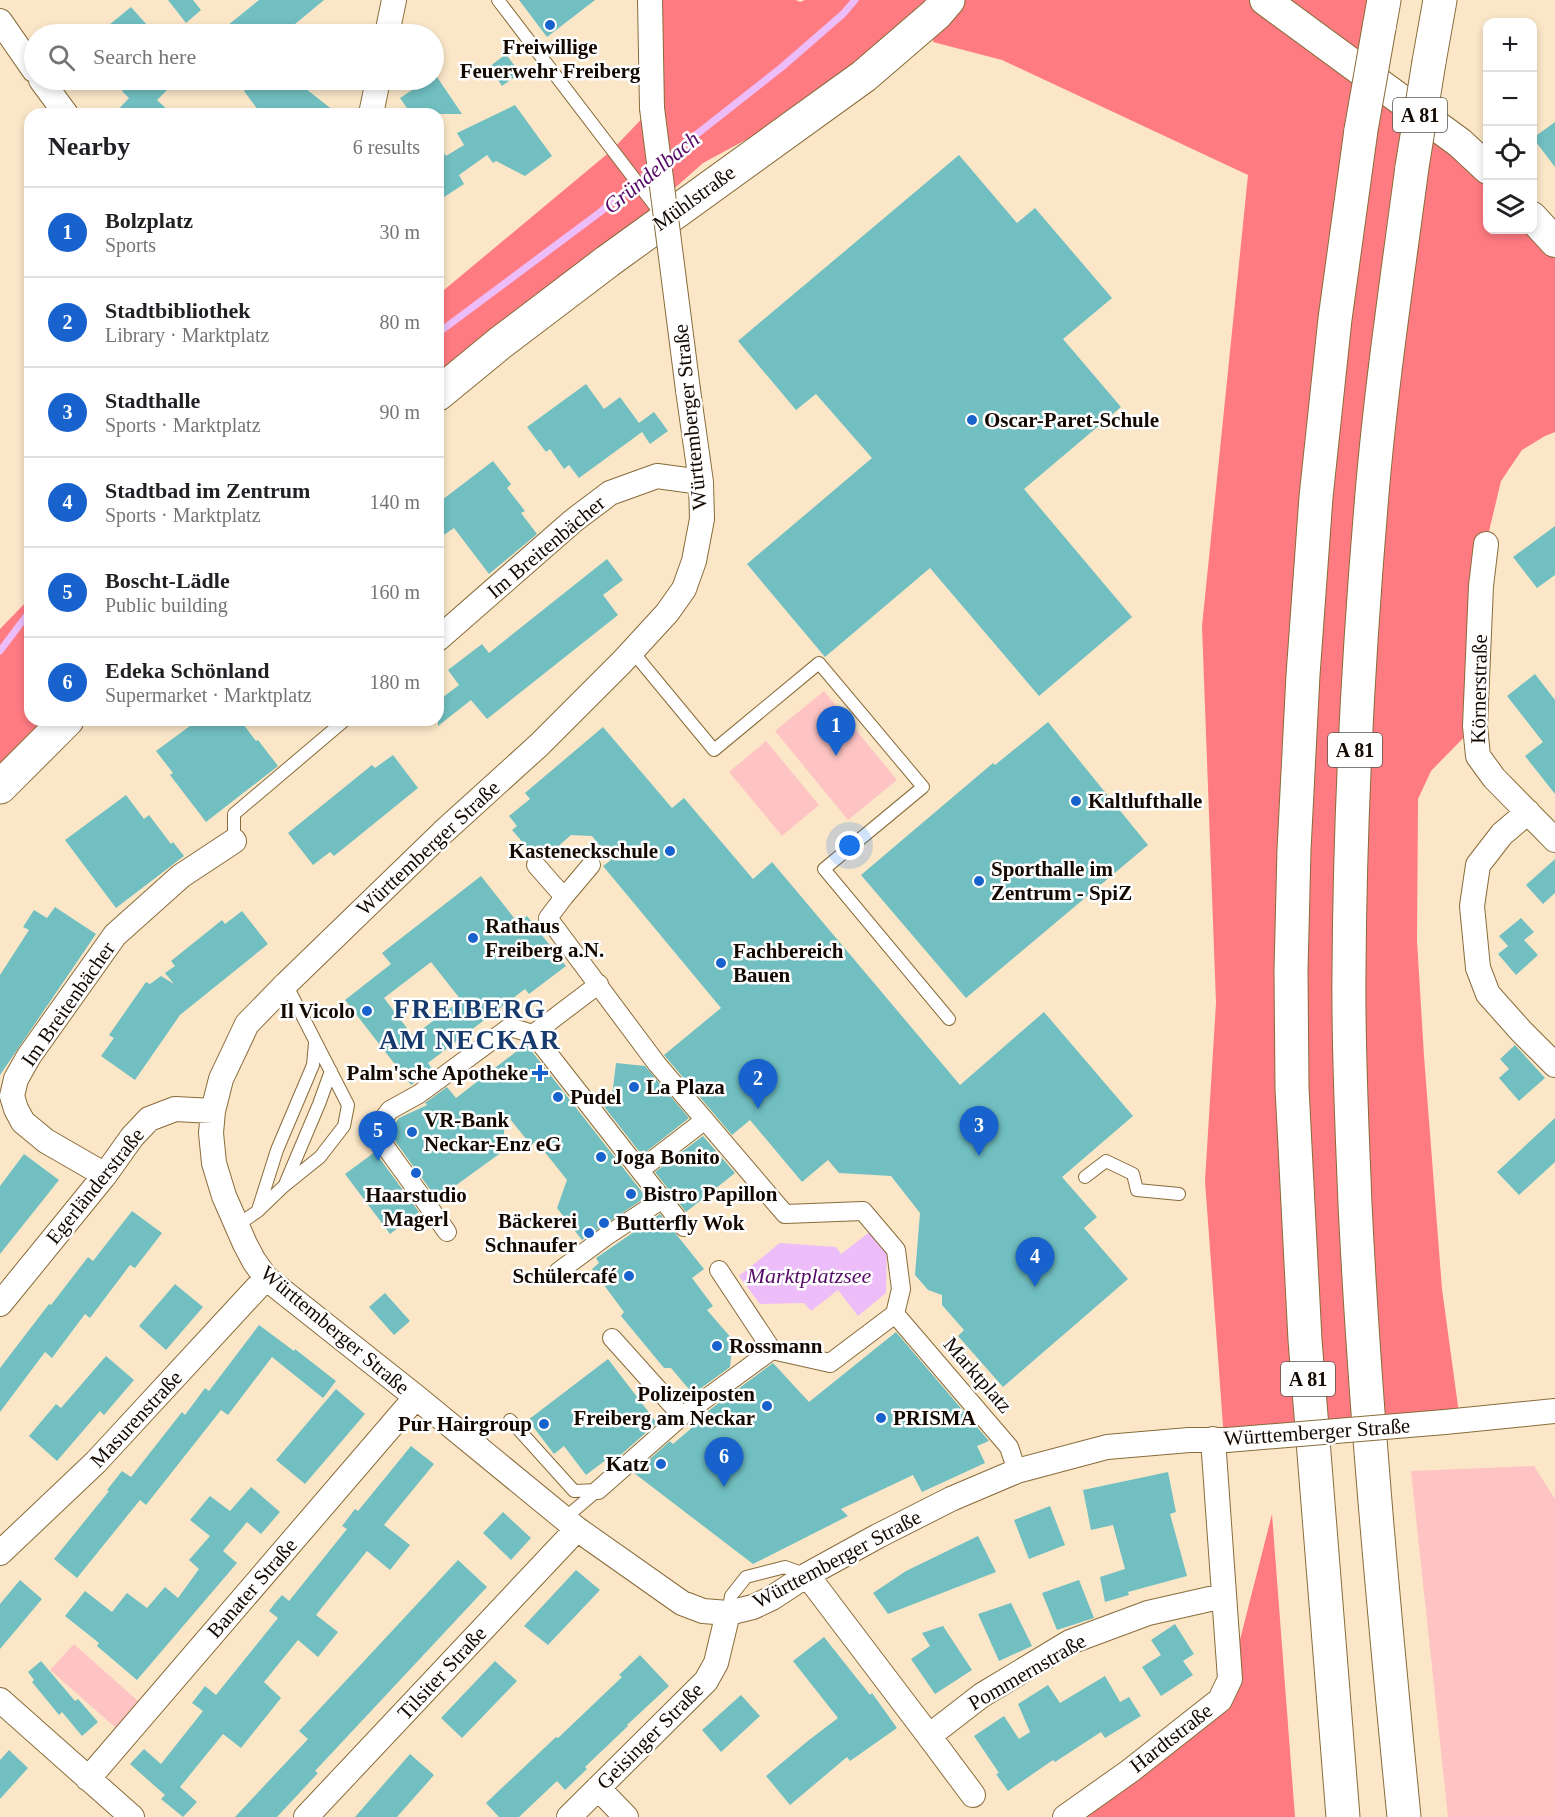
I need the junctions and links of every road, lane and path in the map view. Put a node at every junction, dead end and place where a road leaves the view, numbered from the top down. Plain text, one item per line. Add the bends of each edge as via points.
1 (394, 0) edge
2 (498, 0) edge
3 (650, 0) edge
4 (948, 0) edge
5 (1265, 0) edge
6 (1440, 0) edge
7 (1381, 14) edge
8 (0, 21) edge
9 (389, 24) edge
10 (24, 56) edge
11 (48, 90) edge
12 (376, 90) edge
13 (62, 108) edge
14 (372, 108) edge
15 (1483, 164) edge
16 (658, 210) junction
17 (1537, 222) edge
18 (1555, 243) edge
19 (444, 389) edge
20 (701, 482) junction
21 (1486, 544) dead end
22 (444, 634) edge
23 (632, 651) junction
24 (61, 726) edge
25 (338, 726) edge
26 (0, 786) edge
27 (1528, 812) junction
28 (234, 840) joint
29 (1555, 840) edge
30 (536, 864) dead end
31 (591, 865) dead end
32 (564, 897) junction
33 (286, 984) junction
34 (599, 984) junction
35 (949, 1019) dead end
36 (533, 1034) junction
37 (315, 1042) junction
38 (1555, 1065) edge
39 (331, 1071) junction
40 (213, 1112) junction
41 (705, 1120) junction
42 (640, 1170) junction
43 (105, 1175) junction
44 (1085, 1177) dead end
45 (284, 1186) junction
46 (1179, 1194) dead end
47 (661, 1200) junction
48 (258, 1211) junction
49 (236, 1226) junction
50 (684, 1227) dead end
51 (447, 1233) dead end
52 (719, 1270) dead end
53 (558, 1272) dead end
54 (266, 1278) junction
55 (0, 1304) edge
56 (895, 1314) junction
57 (612, 1338) dead end
58 (772, 1350) junction
59 (416, 1396) junction
60 (1555, 1412) edge
61 (682, 1416) junction
62 (510, 1419) dead end
63 (1220, 1440) junction
64 (1017, 1471) junction
65 (597, 1490) junction
66 (571, 1524) junction
67 (0, 1553) edge
68 (807, 1575) junction
69 (1224, 1596) junction
70 (728, 1613) junction
71 (0, 1700) edge
72 (929, 1736) junction
73 (88, 1779) junction
74 (597, 1788) junction
75 (973, 1795) dead end
76 (132, 1817) edge
77 (306, 1817) edge
78 (569, 1817) edge
79 (626, 1817) edge
80 (1065, 1817) edge
81 (1343, 1817) edge
82 (1404, 1817) edge

1 - 9 street
2 - 16 lane
3 - 20 street, Württemberger Straße, bridge via 652,108
4 - 16 main road, Mühlstraße via 864,76
5 - 15 street via 1460,143
6 - 82 main road, A 81, bridge via 1412,167 1371,502 1350,857 1350,1087 1362,1336
7 - 81 main road, A 81, bridge via 1335,319 1316,497 1303,675 1291,970 1292,1088 1305,1340
8 - 10 street
11 - 13 street
12 - 14 street
16 - 19 main road, Mühlstraße
17 - 18 street
20 - 22 street, Im Breitenbächer via 657,476 610,493
20 - 23 street, Württemberger Straße via 702,519 684,589
21 - 27 street, Körnerstraße via 1475,726 1478,756
23 - 33 street, Württemberger Straße via 539,745
23 - 35 lane via 714,750 819,663 922,787 824,869
24 - 26 main road
25 - 28 lane via 234,814
27 - 29 street, Körnerstraße
27 - 38 street via 1502,834 1478,865 1472,906 1478,968 1488,994
28 - 43 street, Im Breitenbächer via 181,876 115,935 16,1079 12,1096 23,1122 46,1141
30 - 32 street
31 - 32 street
32 - 34 street via 548,918
33 - 37 lane
33 - 40 street, Württemberger Straße via 247,1024 221,1079
34 - 36 street
34 - 41 street via 657,1064
36 - 42 street
36 - 51 street via 510,1027 419,1094 390,1110 374,1131
37 - 39 lane
37 - 48 lane via 313,1065 277,1150
39 - 45 lane
39 - 45 lane via 348,1105 345,1126 320,1157
40 - 43 street, Egerländerstraße via 175,1109 148,1119
40 - 49 street, Württemberger Straße via 210,1133 214,1163
41 - 42 street
41 - 56 street via 785,1214 863,1211 896,1250 900,1289
42 - 47 street
43 - 55 street, Egerländerstraße
44 - 46 lane via 1106,1161 1133,1174 1137,1190
45 - 48 lane
47 - 50 street
47 - 53 street
48 - 49 lane
49 - 54 street, Württemberger Straße
52 - 58 street
54 - 59 street, Württemberger Straße
54 - 67 street, Masurenstraße via 96,1462
56 - 58 street via 830,1363
56 - 64 street, Marktplatz via 1009,1447
57 - 61 street
58 - 61 street
59 - 66 street, Württemberger Straße
59 - 73 street, Banater Straße
60 - 63 street, Württemberger Straße, bridge
61 - 65 street
62 - 65 lane via 574,1491
63 - 64 street, Württemberger Straße via 1107,1447
63 - 69 street
64 - 68 street, Württemberger Straße via 951,1499
65 - 66 lane
66 - 70 street, Württemberger Straße via 682,1603 703,1611
66 - 77 street, Tilsiter Straße
68 - 70 street, Württemberger Straße via 753,1607
68 - 72 street
69 - 72 street, Pommernstraße via 1148,1613 1071,1642 982,1695
69 - 80 street, Hardtstraße via 1230,1679 1220,1700
70 - 74 street, Geisinger Straße via 716,1663 706,1681
71 - 73 street
72 - 75 street
73 - 76 street
74 - 78 street, Geisinger Straße
74 - 79 street

